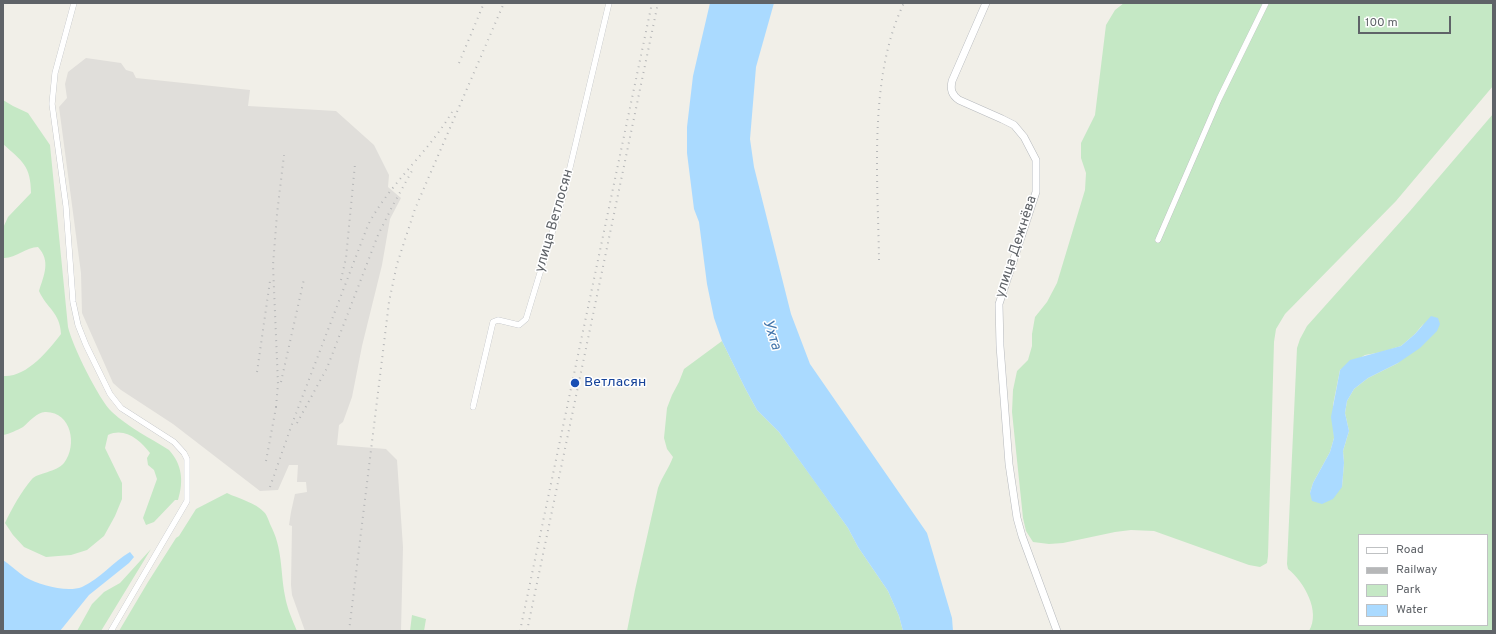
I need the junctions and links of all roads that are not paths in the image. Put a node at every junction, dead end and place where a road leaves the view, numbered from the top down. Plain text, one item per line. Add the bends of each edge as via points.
1 (74, 3) edge
2 (609, 3) edge
3 (986, 3) edge
4 (1266, 3) edge
5 (1158, 240) dead end
6 (473, 406) dead end
7 (111, 631) edge
8 (1057, 631) edge

1 - 7 street via 52,91 66,206 72,302 81,335 115,403 174,442 187,459 187,501
2 - 6 street, улица Ветлосян via 563,197 526,320 519,325 498,320 493,322
3 - 8 street, улица Дежнёва via 952,81 951,91 959,100 1014,125 1024,137 1036,160 1036,192 999,304 1000,346 1009,464 1017,518
4 - 5 street via 1219,99

